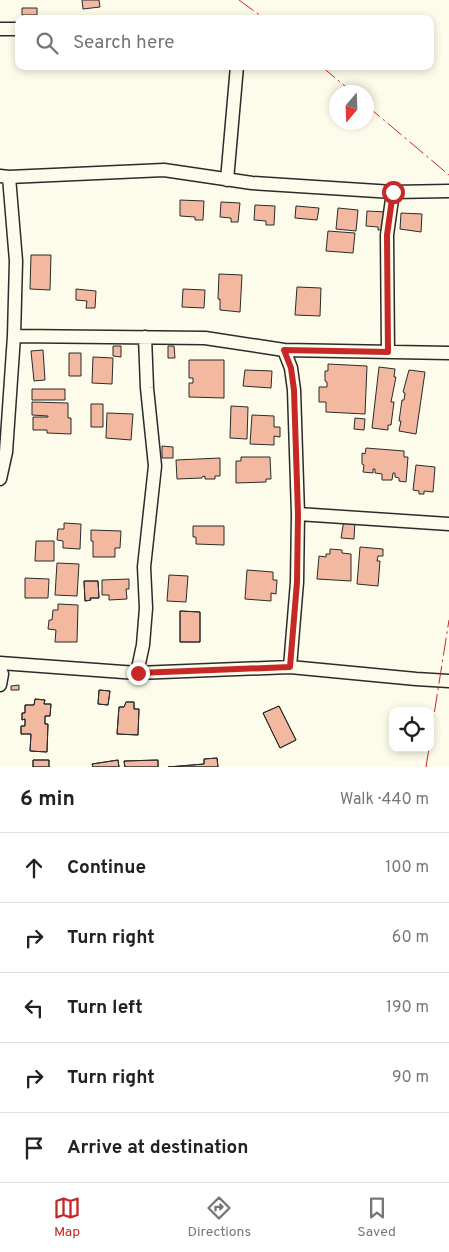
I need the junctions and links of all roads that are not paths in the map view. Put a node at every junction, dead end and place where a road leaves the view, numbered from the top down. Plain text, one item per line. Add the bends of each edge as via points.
1 (0, 29) edge
2 (15, 29) edge
3 (237, 70) edge
4 (4, 176) edge
5 (227, 180) junction
6 (449, 190) edge
7 (393, 192) junction
8 (14, 336) junction
9 (145, 337) junction
10 (284, 350) junction
11 (388, 352) junction
12 (449, 352) edge
13 (0, 479) edge
14 (298, 514) junction
15 (449, 524) edge
16 (0, 663) edge
17 (290, 667) junction
18 (0, 670) edge
19 (138, 673) junction
20 (449, 680) edge
21 (0, 685) edge

1 - 2 street
3 - 5 street
4 - 5 street via 164,170
4 - 8 street via 16,261
5 - 7 street
6 - 7 street
7 - 11 street via 387,235
8 - 9 street
8 - 13 street via 6,452
9 - 10 street via 205,338
9 - 19 street via 155,466 144,567 146,608
10 - 11 street
10 - 14 street via 294,390
11 - 12 street
14 - 15 street
14 - 17 street via 297,582
16 - 19 street
17 - 19 street
17 - 20 street
18 - 21 street

